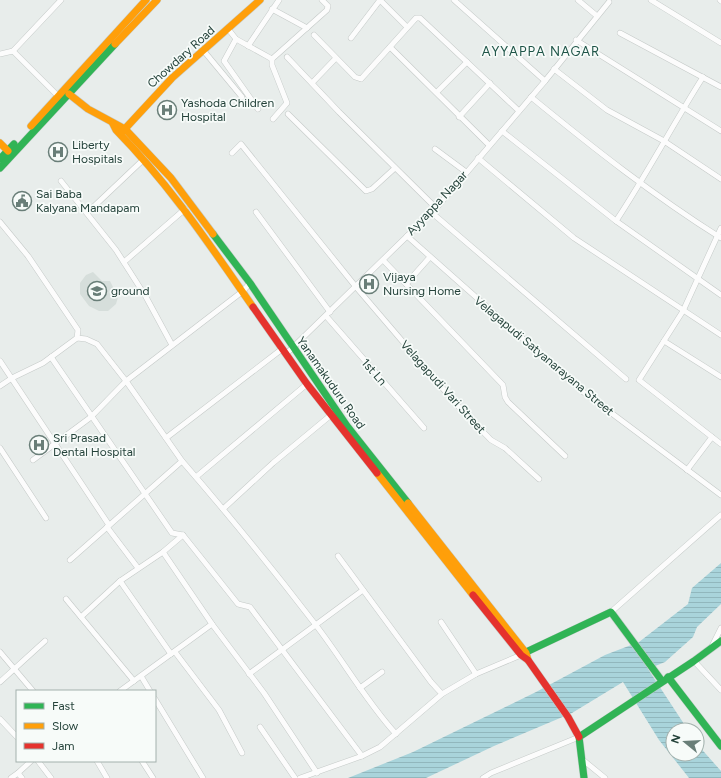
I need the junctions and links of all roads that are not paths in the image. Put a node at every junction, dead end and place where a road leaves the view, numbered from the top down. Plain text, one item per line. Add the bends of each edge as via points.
1 (61, 0) edge
2 (146, 0) edge
3 (157, 0) edge
4 (260, 0) edge
5 (322, 0) edge
6 (380, 0) edge
7 (454, 0) edge
8 (578, 0) edge
9 (651, 0) edge
10 (276, 1) edge
11 (609, 2) dead end
12 (272, 9) junction
13 (597, 16) junction
14 (407, 27) junction
15 (307, 28) junction
16 (229, 30) junction
17 (620, 33) dead end
18 (314, 35) dead end
19 (351, 38) dead end
20 (236, 40) junction
21 (576, 40) junction
22 (721, 43) edge
23 (248, 46) junction
24 (390, 47) junction
25 (203, 50) junction
26 (13, 51) junction
27 (0, 54) edge
28 (287, 57) dead end
29 (336, 58) junction
30 (272, 59) junction
31 (467, 62) junction
32 (554, 69) junction
33 (703, 77) junction
34 (545, 81) junction
35 (312, 83) junction
36 (490, 83) junction
37 (721, 87) edge
38 (437, 92) junction
39 (69, 94) junction
40 (58, 96) junction
41 (531, 96) junction
42 (242, 97) dead end
43 (258, 109) dead end
44 (683, 109) junction
45 (519, 111) junction
46 (288, 114) dead end
47 (459, 117) junction
48 (273, 119) dead end
49 (502, 130) junction
50 (122, 131) junction
51 (721, 131) edge
52 (664, 141) junction
53 (0, 143) edge
54 (489, 145) junction
55 (435, 149) dead end
56 (8, 151) junction
57 (232, 153) dead end
58 (478, 158) junction
59 (0, 159) edge
60 (144, 159) junction
61 (0, 168) edge
62 (395, 168) junction
63 (466, 172) junction
64 (721, 179) edge
65 (61, 181) dead end
66 (641, 184) junction
67 (436, 208) junction
68 (185, 209) junction
69 (88, 212) junction
70 (256, 212) dead end
71 (431, 212) junction
72 (616, 221) junction
73 (0, 222) edge
74 (721, 228) edge
75 (407, 236) junction
76 (719, 237) edge
77 (430, 257) junction
78 (383, 260) junction
79 (124, 262) junction
80 (698, 279) junction
81 (250, 283) junction
82 (406, 284) junction
83 (356, 287) junction
84 (243, 291) junction
85 (721, 295) edge
86 (683, 311) junction
87 (330, 312) junction
88 (326, 316) junction
89 (721, 335) edge
90 (77, 338) junction
91 (664, 341) junction
92 (172, 345) junction
93 (292, 347) junction
94 (284, 351) junction
95 (51, 357) junction
96 (0, 361) edge
97 (721, 377) edge
98 (12, 378) junction
99 (626, 379) dead end
100 (126, 381) junction
101 (307, 384) junction
102 (0, 386) edge
103 (331, 415) junction
104 (91, 417) junction
105 (424, 428) dead end
106 (712, 437) junction
107 (166, 438) junction
108 (721, 444) edge
109 (55, 445) junction
110 (0, 448) edge
111 (565, 456) dead end
112 (34, 460) dead end
113 (182, 461) junction
114 (687, 470) junction
115 (196, 477) junction
116 (538, 479) dead end
117 (145, 494) junction
118 (721, 494) edge
119 (223, 509) junction
120 (721, 515) edge
121 (46, 518) dead end
122 (108, 526) junction
123 (183, 535) junction
124 (163, 552) junction
125 (338, 556) dead end
126 (70, 560) dead end
127 (138, 568) junction
128 (120, 581) junction
129 (363, 590) junction
130 (66, 599) dead end
131 (611, 612) junction
132 (81, 617) junction
133 (441, 622) dead end
134 (212, 624) junction
135 (316, 625) junction
136 (721, 628) edge
137 (45, 641) dead end
138 (721, 641) edge
139 (712, 646) junction
140 (282, 649) junction
141 (0, 652) edge
142 (173, 653) junction
143 (525, 656) junction
144 (694, 661) junction
145 (14, 669) junction
146 (382, 672) dead end
147 (249, 674) junction
148 (476, 674) junction
149 (141, 676) junction
150 (134, 681) junction
151 (663, 681) junction
152 (0, 682) edge
153 (360, 688) junction
154 (32, 690) edge
155 (121, 690) edge
156 (149, 690) edge
157 (721, 690) edge
158 (442, 694) junction
159 (156, 701) edge
160 (0, 719) edge
161 (260, 727) dead end
162 (396, 734) junction
163 (16, 736) edge
164 (579, 737) junction
165 (721, 746) edge
166 (242, 754) dead end
167 (362, 756) junction
168 (583, 760) junction
169 (30, 762) edge
170 (39, 762) edge
171 (98, 762) edge
172 (143, 762) edge
173 (18, 773) junction
174 (317, 773) junction
175 (11, 778) edge
176 (22, 778) edge
177 (51, 778) edge
178 (107, 778) edge
179 (153, 778) edge
180 (203, 778) edge
181 (295, 778) edge
182 (300, 778) edge
183 (483, 778) edge
184 (584, 778) edge
185 (605, 778) edge

1 - 26 street
2 - 40 main road
3 - 39 main road
4 - 16 main road, Chowdary Road
5 - 15 street via 328,6 327,10
6 - 14 street
6 - 19 street
7 - 34 street
8 - 13 street
9 - 22 street
10 - 12 street
11 - 13 street, Ayyappa Nagar
12 - 15 street
12 - 23 street
13 - 21 street, Ayyappa Nagar
14 - 24 street
14 - 31 street via 416,18 420,18
15 - 30 street
16 - 20 street
16 - 25 main road, Chowdary Road
17 - 33 street
18 - 29 street
20 - 23 street
20 - 43 street via 224,61
21 - 32 street, Ayyappa Nagar
21 - 44 street
23 - 30 street
24 - 29 street via 361,78 355,77
24 - 38 street
25 - 42 street
25 - 50 main road, Chowdary Road via 172,78
26 - 27 street
26 - 40 street
28 - 35 street
29 - 35 street
30 - 48 street via 287,103
31 - 36 street
31 - 38 street
32 - 34 street, Ayyappa Nagar
32 - 52 street via 607,110
33 - 37 street
33 - 44 street
34 - 41 street, Ayyappa Nagar
35 - 62 street
36 - 45 street
36 - 47 street
38 - 47 street
39 - 50 main road, Yanamakuduru Road
39 - 61 main road
40 - 56 main road
41 - 45 street, Ayyappa Nagar
41 - 66 street
44 - 51 street
44 - 52 street
45 - 49 street, Ayyappa Nagar
46 - 62 street via 366,190 372,189
47 - 54 street
49 - 54 street, Ayyappa Nagar
49 - 72 street
50 - 60 main road, Yanamakuduru Road
50 - 81 main road, Yanamakuduru Road via 171,178
52 - 64 street
52 - 66 street
53 - 56 main road
54 - 58 street, Ayyappa Nagar
55 - 63 street
56 - 59 main road
57 - 83 street, Velagapudi Vari Street via 241,144
58 - 63 street, Ayyappa Nagar
58 - 86 street via 574,238
60 - 68 main road, Yanamakuduru Road
60 - 69 street
62 - 67 street
63 - 67 street, Ayyappa Nagar
65 - 69 street
66 - 72 street
66 - 76 street
67 - 71 street, Ayyappa Nagar
68 - 79 street
68 - 84 main road, Yanamakuduru Road
69 - 79 street
70 - 87 street
71 - 75 street, Ayyappa Nagar
71 - 99 street
72 - 80 street
73 - 90 street via 28,256 78,330
74 - 76 street
75 - 77 street, Velagapudi Satyanarayana Street
75 - 78 street, Ayyappa Nagar
76 - 80 street
77 - 82 street
77 - 114 street, Velagapudi Satyanarayana Street via 582,391
78 - 82 street
78 - 83 street, Ayyappa Nagar
79 - 92 street via 146,296
80 - 85 street
80 - 86 street
81 - 84 street
81 - 93 main road, Yanamakuduru Road
82 - 111 street via 503,385 504,397 508,402
83 - 87 street, Ayyappa Nagar
83 - 116 street, Velagapudi Vari Street via 456,404 491,440 505,448
84 - 92 street
84 - 94 main road, Yanamakuduru Road
86 - 89 street
86 - 91 street
87 - 88 street, Ayyappa Nagar
88 - 93 street, Ayyappa Nagar
88 - 105 street, 1st Ln
90 - 95 street
90 - 100 street via 97,344
91 - 97 street
91 - 106 street via 639,380
92 - 100 street
93 - 94 street, Ayyappa Nagar
93 - 143 main road, Yanamakuduru Road via 347,426
94 - 101 main road, Yanamakuduru Road
94 - 107 street, Ayyappa Nagar
95 - 98 street
95 - 104 street
96 - 98 street
98 - 102 street
98 - 109 street
100 - 104 street
100 - 107 street
101 - 103 main road, Yanamakuduru Road
101 - 115 street
103 - 119 street
103 - 143 main road, Yanamakuduru Road
104 - 109 street
104 - 117 street
106 - 108 street
106 - 114 street
107 - 113 street
109 - 112 street
109 - 122 street
110 - 121 street
113 - 115 street
113 - 117 street
114 - 118 street, Velagapudi Satyanarayana Street
115 - 119 street
117 - 122 street
117 - 123 street via 172,533
119 - 135 street
120 - 131 street
122 - 126 street
122 - 127 street
123 - 124 street
123 - 140 street via 238,604 250,607
124 - 127 street
124 - 134 street
125 - 129 street
127 - 128 street
128 - 132 street
128 - 142 street
129 - 135 street
129 - 158 street
130 - 132 street
131 - 143 main road
131 - 151 main road
132 - 150 street
133 - 148 street
134 - 142 street
134 - 147 street
135 - 140 street
135 - 153 street
136 - 139 street
137 - 145 street
138 - 139 main road
139 - 144 main road
140 - 147 street
140 - 167 street
141 - 145 street
142 - 149 street
142 - 166 street via 219,710
143 - 148 street
143 - 164 main road
144 - 151 main road
144 - 157 street
145 - 152 street
145 - 154 street
146 - 153 street
147 - 174 street
148 - 158 street
149 - 150 street
149 - 156 street
150 - 155 street
151 - 164 main road
151 - 165 main road
153 - 162 street
158 - 162 street
159 - 180 street
160 - 163 street
161 - 181 street
162 - 167 street via 380,747
164 - 168 main road
164 - 183 street
167 - 174 street
168 - 184 main road
168 - 185 street
169 - 173 street
170 - 177 street
171 - 178 street
172 - 179 street
173 - 175 street
173 - 176 street
174 - 182 street

